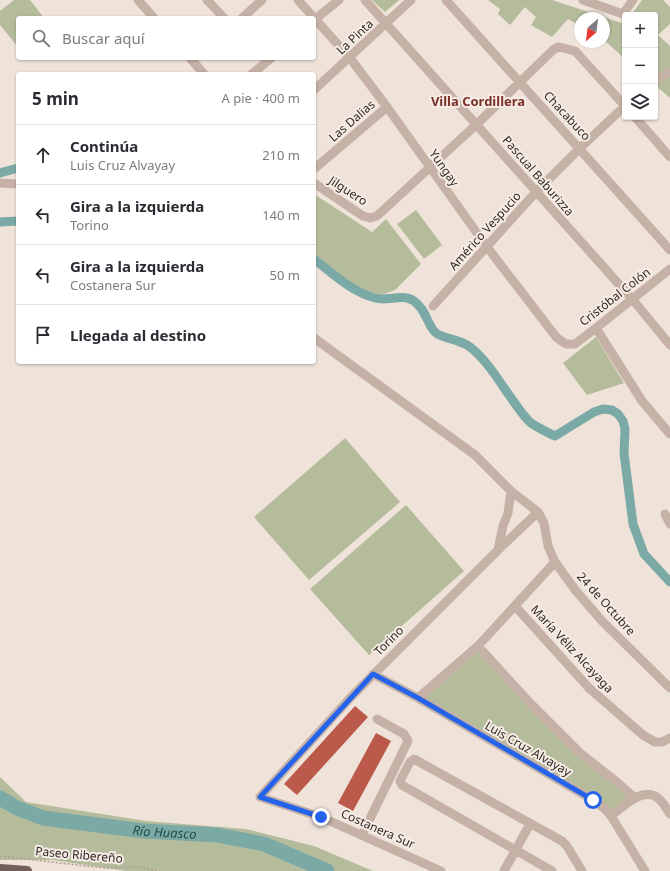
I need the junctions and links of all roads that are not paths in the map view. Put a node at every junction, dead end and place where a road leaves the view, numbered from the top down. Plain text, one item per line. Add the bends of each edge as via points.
1 (207, 0) edge
2 (262, 0) edge
3 (298, 0) edge
4 (339, 0) edge
5 (365, 0) edge
6 (411, 0) edge
7 (446, 0) edge
8 (583, 0) edge
9 (633, 0) edge
10 (140, 1) edge
11 (152, 16) edge
12 (222, 16) edge
13 (244, 16) edge
14 (311, 16) edge
15 (316, 17) edge
16 (316, 21) edge
17 (386, 24) junction
18 (350, 58) junction
19 (193, 60) edge
20 (268, 60) edge
21 (202, 72) edge
22 (254, 72) edge
23 (670, 72) edge
24 (658, 78) edge
25 (519, 83) junction
26 (316, 88) edge
27 (622, 103) edge
28 (387, 107) junction
29 (622, 109) edge
30 (638, 120) edge
31 (477, 124) junction
32 (580, 148) junction
33 (670, 157) edge
34 (316, 167) edge
35 (429, 168) junction
36 (0, 183) edge
37 (16, 184) edge
38 (316, 184) edge
39 (536, 192) junction
40 (487, 247) junction
41 (670, 250) edge
42 (670, 269) edge
43 (633, 300) junction
44 (433, 306) dead end
45 (596, 328) junction
46 (316, 339) edge
47 (575, 344) joint
48 (670, 345) edge
49 (670, 434) edge
50 (512, 491) junction
51 (538, 512) junction
52 (664, 514) dead end
53 (670, 524) edge
54 (498, 550) junction
55 (555, 562) junction
56 (515, 606) junction
57 (478, 646) junction
58 (373, 674) junction
59 (670, 688) edge
60 (418, 698) junction
61 (377, 719) dead end
62 (670, 738) edge
63 (260, 797) joint
64 (635, 798) junction
65 (670, 814) edge
66 (611, 816) junction
67 (530, 824) junction
68 (362, 835) junction
69 (516, 850) junction
70 (0, 869) edge
71 (27, 871) edge
72 (441, 871) edge
73 (504, 871) edge
74 (552, 871) edge
75 (582, 871) edge
76 (645, 871) edge

1 - 12 street
2 - 13 street
3 - 14 street, Yungay
4 - 15 street
5 - 17 street, Pascual Baburizza
6 - 17 street, La Pinta
7 - 25 street, Chacabuco
8 - 9 street via 623,14
10 - 11 street
16 - 18 street, Yungay
17 - 18 street, La Pinta
17 - 31 street, Pascual Baburizza
18 - 26 street, La Pinta
18 - 28 street, Yungay
19 - 21 street
20 - 22 street
23 - 24 street
25 - 27 street via 559,47 575,51
25 - 31 street
25 - 32 street, Chacabuco
28 - 34 street, Las Dalias
28 - 35 street, Yungay
29 - 32 street, Américo Vespucio
30 - 33 street
31 - 35 street
31 - 39 street, Pascual Baburizza
32 - 39 street, Américo Vespucio
32 - 41 street, Chacabuco
35 - 38 street, Jilguero via 377,216 370,218 363,216
35 - 40 street, Yungay
36 - 37 street
39 - 40 street, Américo Vespucio
39 - 43 street, Pascual Baburizza
40 - 44 street, Américo Vespucio
40 - 47 street, Yungay via 557,338 566,344
42 - 43 street, Cristóbal Colón
43 - 45 street, Cristóbal Colón
43 - 48 street, Pascual Baburizza
45 - 47 street, Cristóbal Colón
45 - 49 street via 642,401
46 - 50 street, 24 de Octubre via 475,455
50 - 51 street, 24 de Octubre
50 - 54 street
51 - 54 street, Torino
51 - 55 street, 24 de Octubre via 544,523 548,546
52 - 53 street
54 - 58 street, Torino
55 - 56 street
55 - 59 street, 24 de Octubre via 602,621
56 - 57 street
56 - 62 street, María Véliz Alcayaga via 589,688 643,735 655,742
57 - 60 street
57 - 64 street via 528,702 580,753
58 - 60 street, Luis Cruz Alvayay
58 - 63 street, Torino
60 - 66 street, Luis Cruz Alvayay via 593,800
61 - 68 street via 404,734 408,741
63 - 68 street, Costanera Sur via 321,817
64 - 65 street via 645,794 655,796
64 - 66 street
66 - 76 street, Luis Cruz Alvayay
67 - 69 street
67 - 69 street via 414,759 410,762 400,781 402,785
67 - 75 street via 562,841
68 - 72 street, Costanera Sur
69 - 73 street
69 - 74 street
70 - 71 main road

